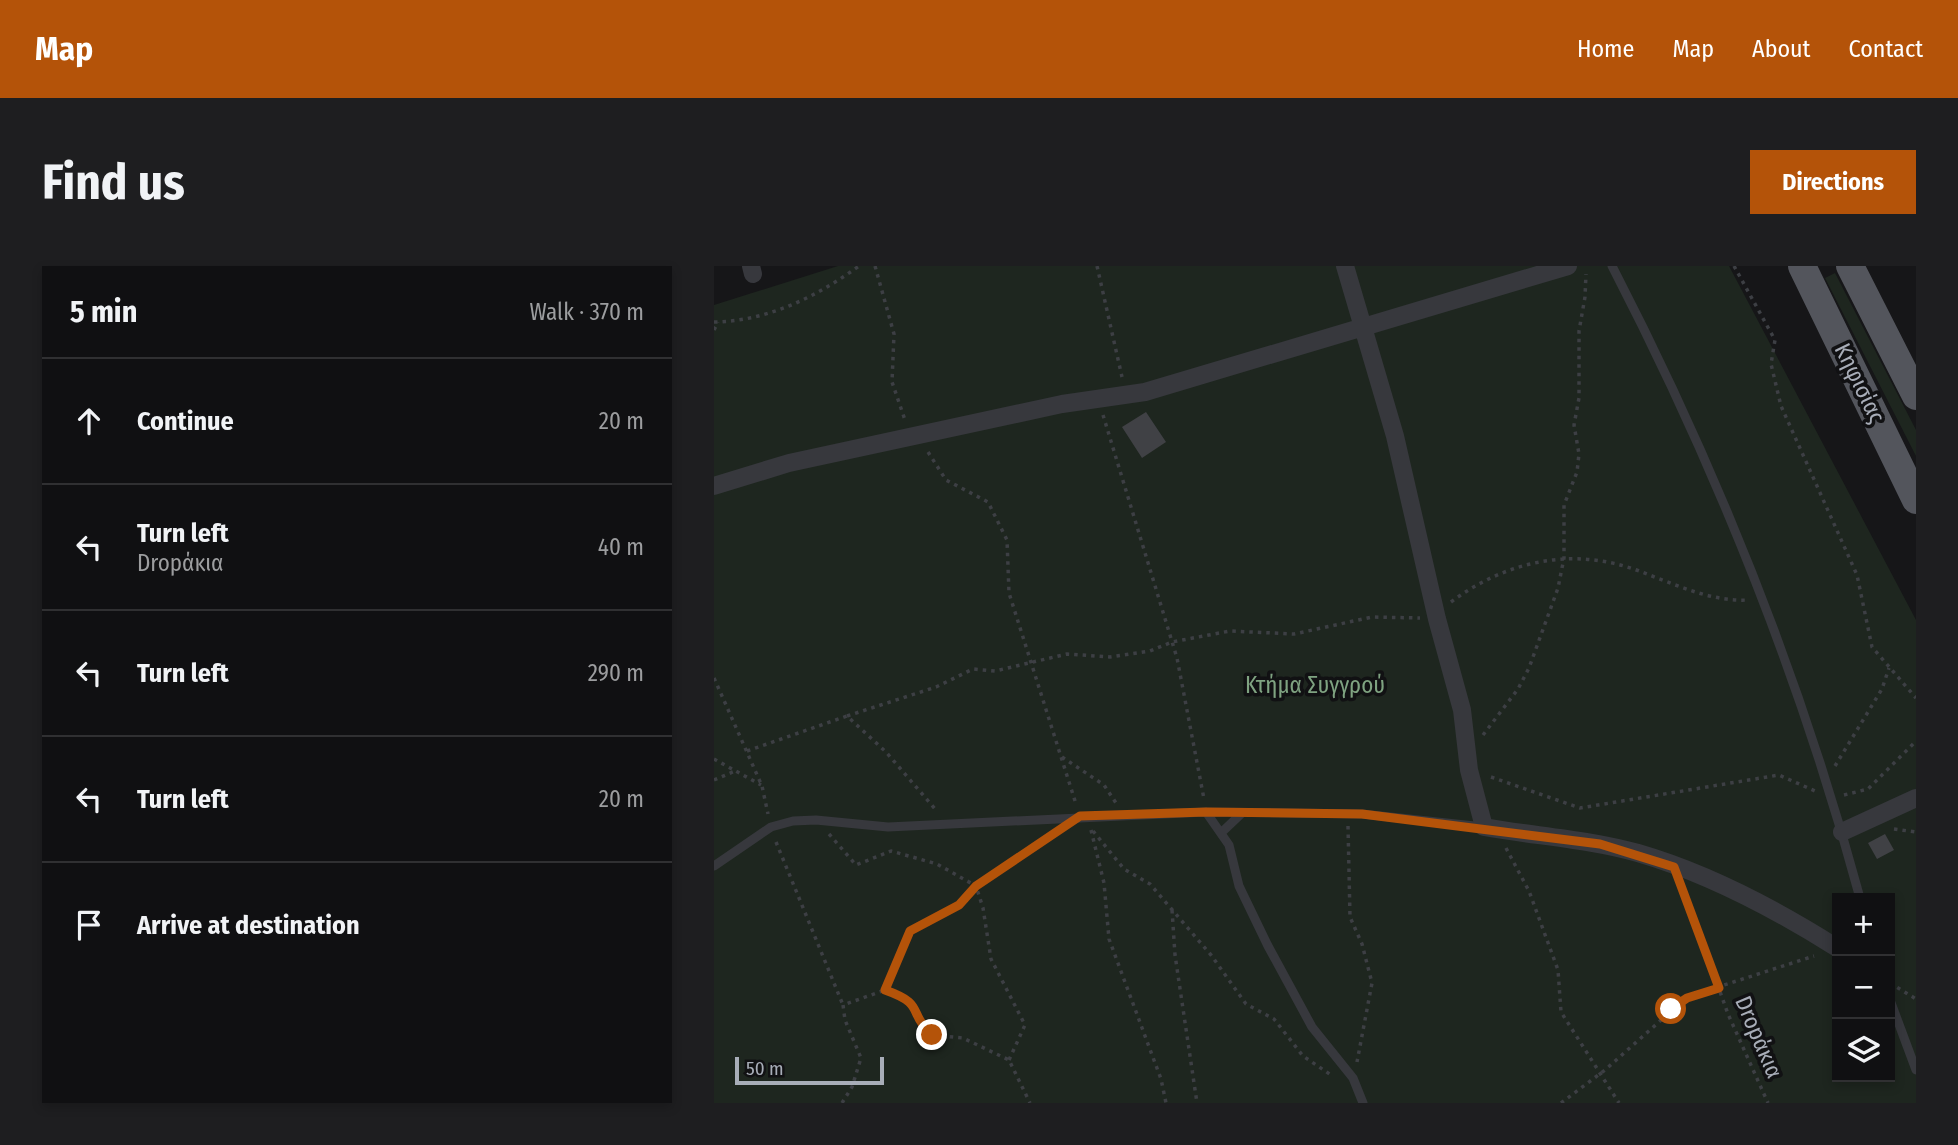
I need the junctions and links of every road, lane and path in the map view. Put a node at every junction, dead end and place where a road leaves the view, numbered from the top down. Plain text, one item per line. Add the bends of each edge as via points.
1 (859, 266) edge
2 (876, 266) edge
3 (1097, 266) edge
4 (1345, 266) edge
5 (1568, 266) edge
6 (1586, 266) edge
7 (1612, 266) edge
8 (1734, 266) edge
9 (1802, 266) edge
10 (1850, 266) edge
11 (715, 325) edge
12 (1362, 328) junction
13 (1913, 382) edge
14 (1126, 396) junction
15 (1098, 401) junction
16 (919, 437) junction
17 (714, 486) edge
18 (1916, 500) edge
19 (1564, 558) junction
20 (1762, 600) junction
21 (1437, 619) junction
22 (1172, 642) junction
23 (1032, 660) junction
24 (1889, 668) junction
25 (1916, 698) edge
26 (847, 716) junction
27 (1916, 741) edge
28 (747, 751) dead end
29 (1062, 757) junction
30 (714, 759) edge
31 (1469, 770) junction
32 (736, 771) junction
33 (714, 780) edge
34 (762, 786) dead end
35 (1916, 798) edge
36 (1831, 799) junction
37 (1206, 812) junction
38 (1242, 813) junction
39 (1348, 814) junction
40 (1080, 816) junction
41 (1125, 816) junction
42 (816, 820) junction
43 (948, 824) junction
44 (1484, 827) junction
45 (1090, 828) junction
46 (1222, 832) junction
47 (1842, 832) junction
48 (714, 866) edge
49 (1674, 867) junction
50 (976, 886) junction
51 (1859, 893) edge
52 (1171, 908) junction
53 (1831, 951) edge
54 (1719, 988) junction
55 (885, 990) junction
56 (1895, 1013) edge
57 (1009, 1060) junction
58 (1916, 1070) edge
59 (1600, 1073) junction
60 (1353, 1078) junction
61 (1362, 1099) edge
62 (842, 1103) edge
63 (1030, 1103) edge
64 (1166, 1103) edge
65 (1197, 1103) edge
66 (1561, 1103) edge
67 (1619, 1103) edge
68 (1768, 1103) edge

1 - 11 path via 817,293 774,312
2 - 16 path via 894,334 892,382 901,414
3 - 14 path
4 - 12 street
5 - 12 street
6 - 19 path via 1574,425 1579,454 1564,505
7 - 20 lane via 1689,425
8 - 24 path via 1774,340 1771,364 1781,405 1857,575 1872,647
9 - 18 main road, Κηφισίας
10 - 13 main road, Κηφισίας
12 - 14 street
12 - 21 street via 1395,436
14 - 15 street
15 - 16 street via 1062,404
15 - 22 path
16 - 17 street via 789,463
16 - 23 path via 946,480 988,502 1007,540 1009,593
19 - 20 path via 1635,569 1716,597
19 - 21 path via 1536,561 1493,575 1451,602
19 - 31 path via 1529,668 1482,738
20 - 36 lane
21 - 22 path via 1372,617 1294,634 1230,631
21 - 31 street via 1462,710
22 - 23 path via 1150,651 1110,657 1067,654
22 - 37 path
23 - 26 path via 995,671 974,669 936,687
23 - 29 path
24 - 25 path
24 - 36 path via 1882,689 1831,776
26 - 28 path
26 - 43 path via 886,752
27 - 36 path via 1868,789
29 - 40 path
29 - 41 path via 1104,785
30 - 32 path
31 - 36 path via 1580,808 1779,775
31 - 44 street
32 - 33 path
32 - 34 path
35 - 47 street
36 - 47 lane
37 - 38 lane
37 - 41 lane
37 - 46 lane
38 - 39 lane
38 - 46 lane
39 - 44 lane
39 - 60 path via 1350,917 1372,982
40 - 41 lane
40 - 43 lane
40 - 45 path
40 - 50 path
42 - 43 lane via 888,827
42 - 48 lane via 771,827
42 - 50 path via 856,865 891,851 937,864
44 - 49 street via 1600,844
44 - 59 path via 1506,848 1529,891 1558,970 1561,1012
45 - 52 path via 1124,869 1150,884
45 - 64 path via 1104,883 1109,939
46 - 60 lane via 1238,886 1268,946 1312,1027
47 - 51 lane
49 - 53 street via 1803,926
49 - 54 path, Dropάκια
50 - 55 path via 959,905 910,931
50 - 57 path via 991,959 1025,1025
52 - 61 path via 1246,1004 1274,1019 1303,1056
52 - 65 path
53 - 54 path
54 - 59 path via 1687,998
54 - 68 path, Dropάκια
55 - 57 path via 909,999 920,1024 932,1035 963,1038
55 - 62 path via 843,1005 861,1058
56 - 58 lane
57 - 63 path
59 - 66 path
59 - 67 path
60 - 61 lane

